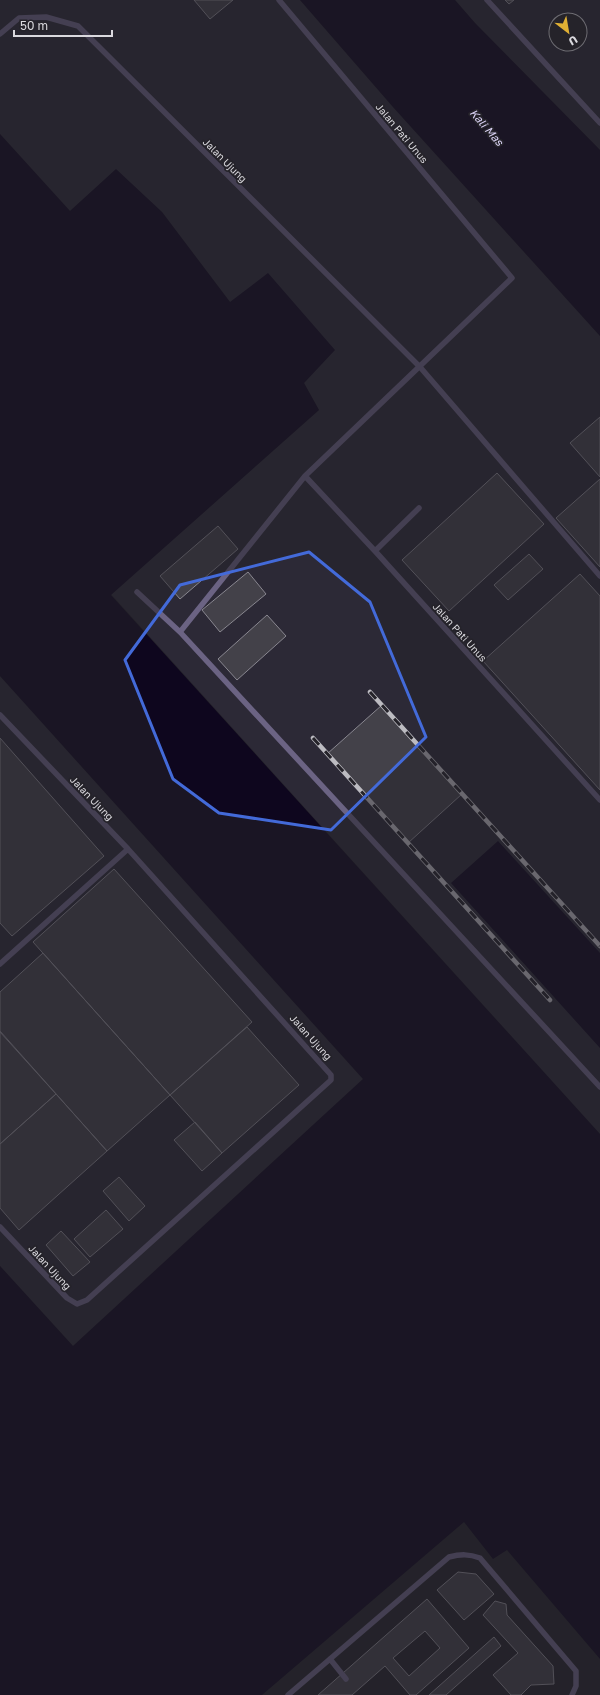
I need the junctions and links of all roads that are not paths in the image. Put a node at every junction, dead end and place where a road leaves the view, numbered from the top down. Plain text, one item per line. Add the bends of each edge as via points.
1 (279, 0) edge
2 (487, 0) edge
3 (0, 34) edge
4 (600, 122) edge
5 (420, 366) junction
6 (305, 476) junction
7 (419, 508) dead end
8 (375, 551) junction
9 (600, 576) edge
10 (137, 592) dead end
11 (180, 632) junction
12 (0, 715) edge
13 (600, 800) edge
14 (128, 850) junction
15 (0, 964) edge
16 (600, 1087) edge
17 (0, 1227) edge
18 (330, 1659) junction
19 (346, 1678) dead end
20 (288, 1695) edge
21 (572, 1695) edge

1 - 5 lane, Jalan Pati Unus via 512,278
2 - 4 lane
3 - 5 lane, Jalan Ujung via 18,18 46,17 78,26
5 - 6 lane
5 - 9 lane, Jalan Ujung
6 - 8 lane, Jalan Pati Unus
6 - 11 lane
7 - 8 lane
8 - 13 lane, Jalan Pati Unus
10 - 11 lane
11 - 16 lane
12 - 14 lane, Jalan Ujung
14 - 15 lane
14 - 17 lane, Jalan Ujung via 328,1070 331,1080 86,1300 77,1304 67,1298
18 - 19 lane
18 - 20 lane
18 - 21 lane via 449,1557 471,1555 480,1558 576,1671 576,1686

